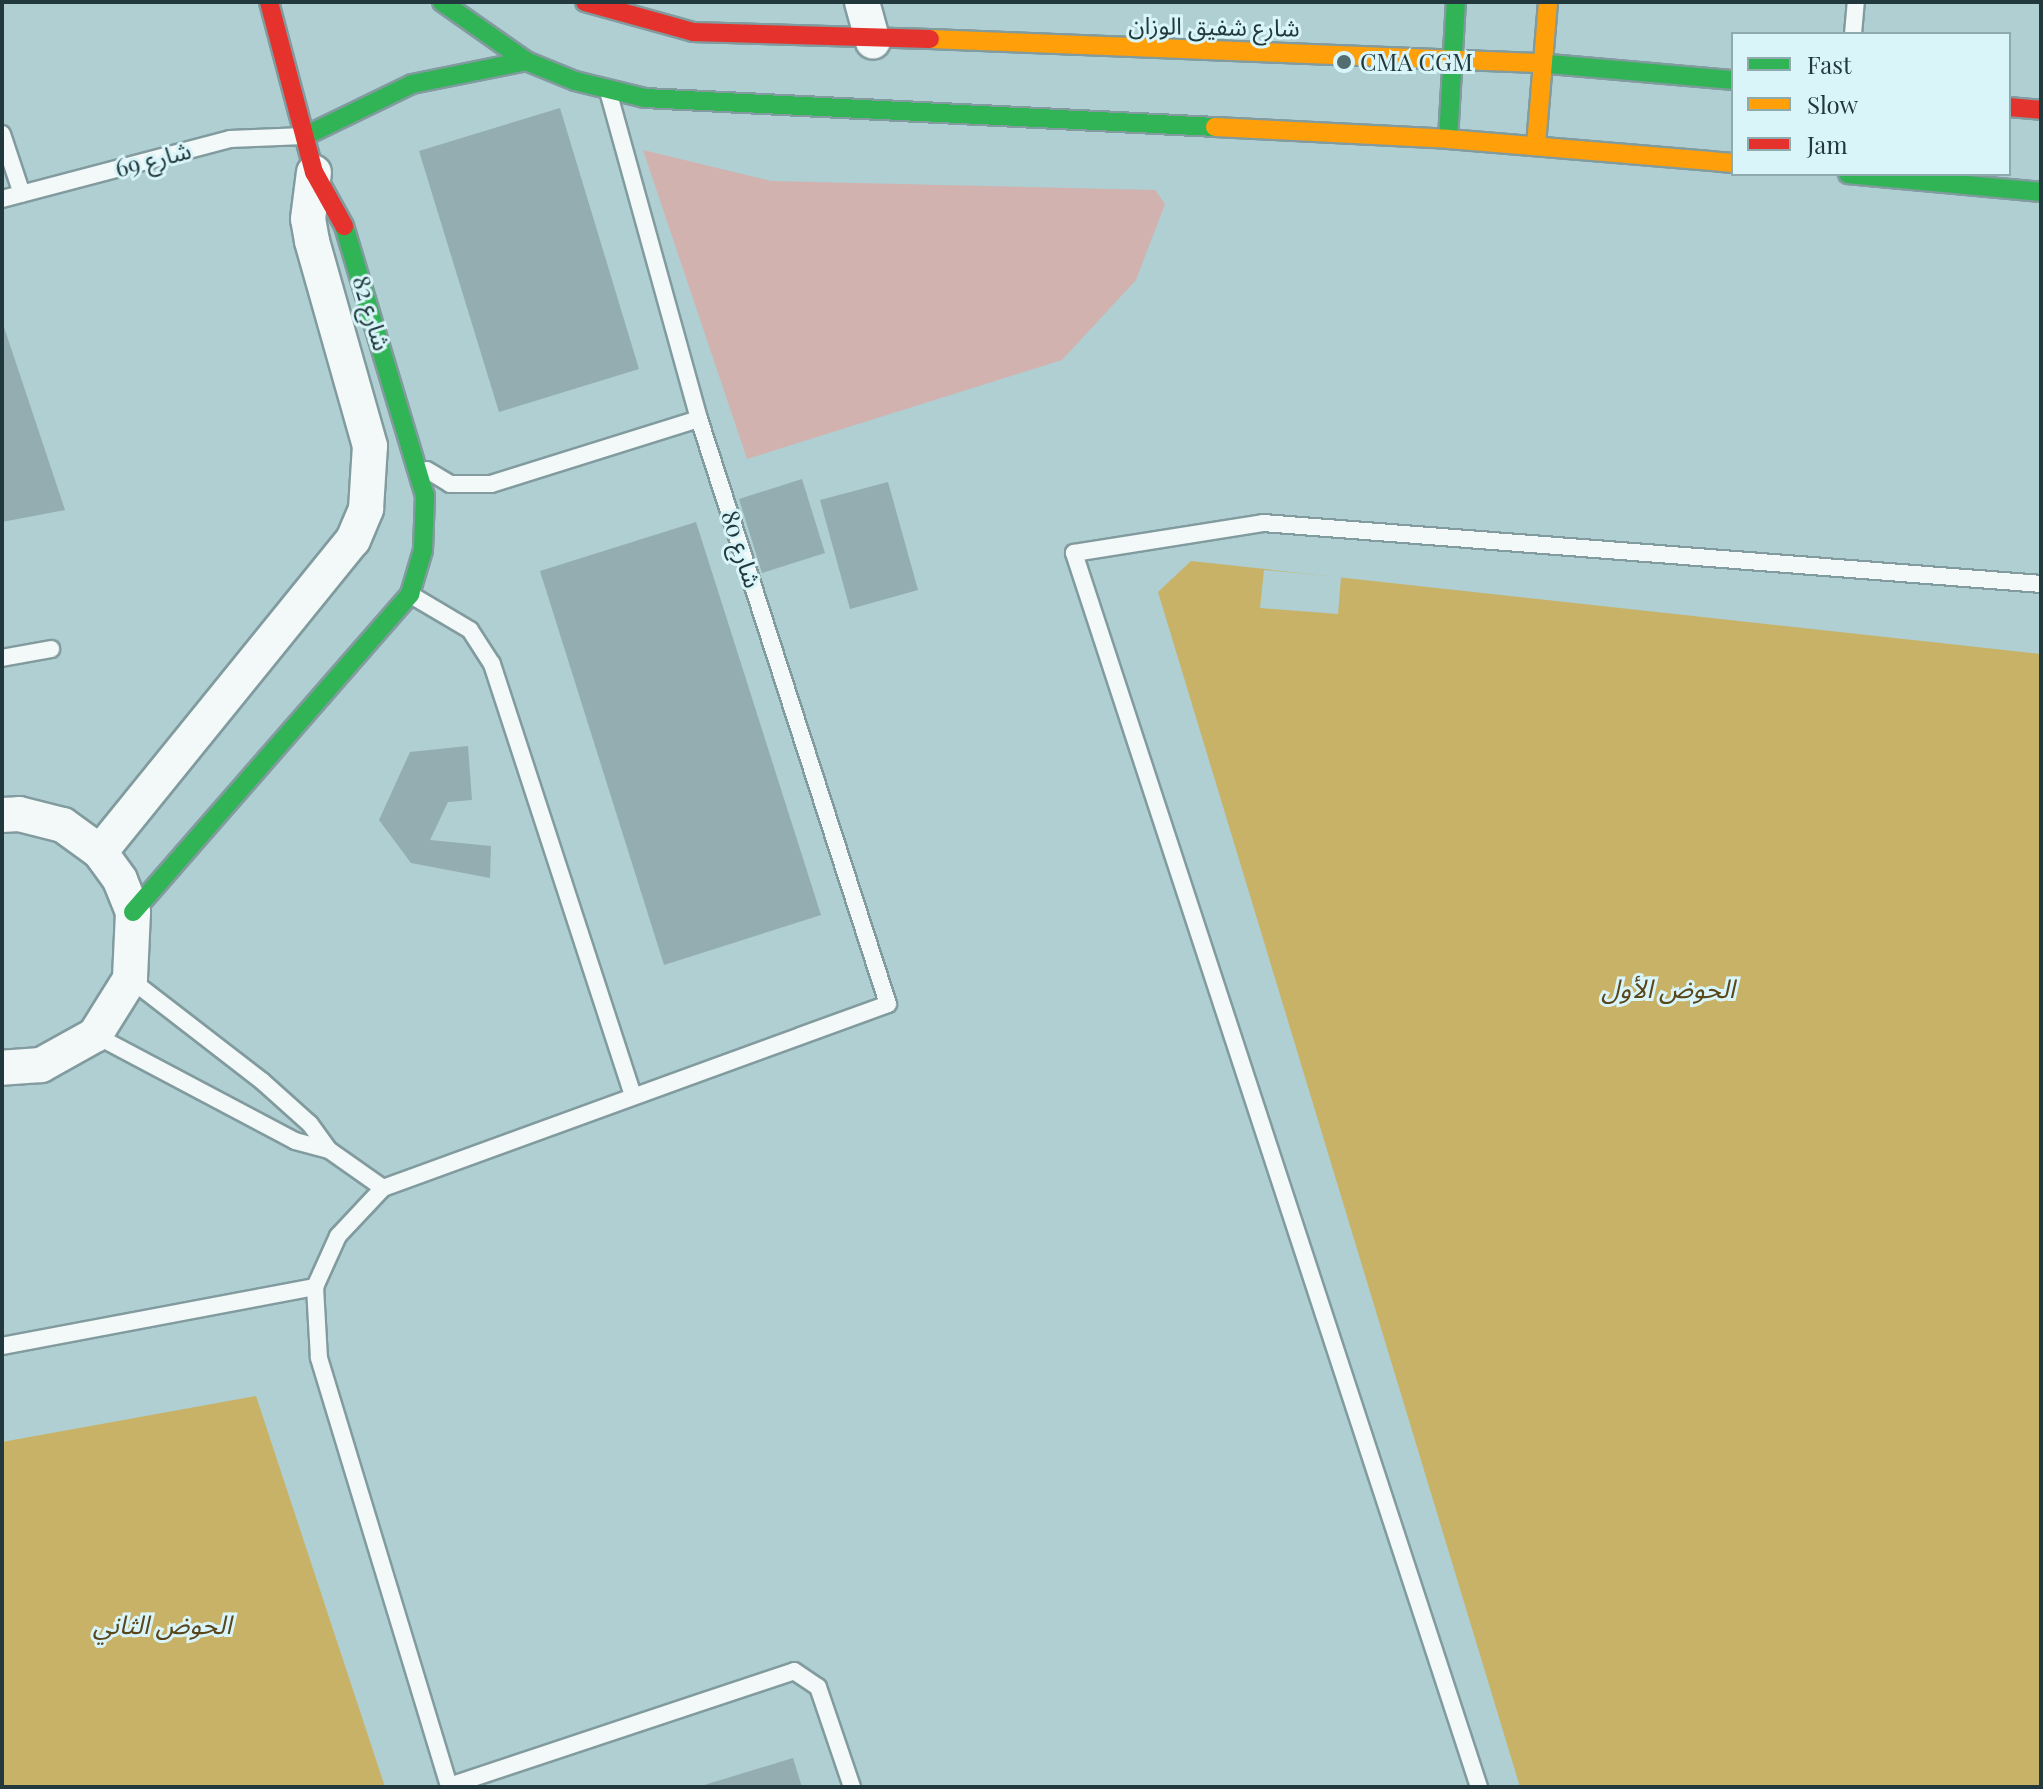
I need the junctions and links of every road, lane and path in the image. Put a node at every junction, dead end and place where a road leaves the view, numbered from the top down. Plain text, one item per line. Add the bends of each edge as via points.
1 (269, 2) edge
2 (442, 2) edge
3 (585, 2) edge
4 (862, 2) edge
5 (1456, 2) edge
6 (1548, 2) edge
7 (1856, 2) edge
8 (1853, 32) edge
9 (873, 42) junction
10 (1454, 56) junction
11 (526, 61) junction
12 (1543, 61) junction
13 (1731, 80) edge
14 (608, 91) junction
15 (2011, 107) edge
16 (2041, 110) edge
17 (2, 134) edge
18 (305, 136) junction
19 (1448, 139) junction
20 (1536, 145) junction
21 (1731, 163) edge
22 (314, 172) junction
23 (1869, 176) edge
24 (2041, 192) edge
25 (22, 194) junction
26 (2, 199) edge
27 (699, 419) junction
28 (370, 446) junction
29 (417, 460) junction
30 (2041, 584) edge
31 (410, 594) junction
32 (51, 649) dead end
33 (2, 658) edge
34 (2, 815) edge
35 (100, 852) junction
36 (133, 912) junction
37 (130, 979) junction
38 (95, 1035) junction
39 (2, 1068) edge
40 (633, 1095) junction
41 (329, 1150) junction
42 (383, 1188) junction
43 (315, 1287) junction
44 (2, 1346) edge
45 (449, 1787) edge
46 (852, 1787) edge
47 (1479, 1787) edge

1 - 18 main road, شارع 82
2 - 11 main road
3 - 9 main road, شارع شفيق الوزان via 693,32
4 - 9 street
5 - 10 main road
6 - 12 main road
7 - 8 lane
9 - 10 main road, شارع شفيق الوزان
10 - 12 main road, شارع شفيق الوزان
10 - 19 main road
11 - 14 main road
11 - 18 main road via 412,84
12 - 13 main road, شارع شفيق الوزان
12 - 20 main road
14 - 19 main road via 728,106
14 - 27 lane, شارع 80
15 - 16 main road
17 - 25 lane
18 - 22 main road, شارع 82
18 - 25 lane, شارع 69 via 230,139
19 - 20 main road
20 - 21 main road
22 - 28 street, شارع 82 via 308,219 312,241
22 - 29 main road, شارع 82 via 345,226
23 - 24 main road
25 - 26 lane, شارع 69
27 - 29 lane via 471,487 432,475
27 - 40 lane, شارع 80 via 888,1004
28 - 29 street
28 - 35 street, شارع 82 via 366,509 353,540
29 - 31 main road, شارع 82 via 425,496 423,550
30 - 47 lane via 1263,523 1074,553
31 - 36 main road
31 - 40 lane via 470,630 492,664
32 - 33 lane
34 - 35 street via 63,825
35 - 36 street via 120,880
36 - 37 street
37 - 38 street
37 - 41 lane via 262,1081 310,1124
38 - 39 street via 41,1065
38 - 41 lane via 295,1141
40 - 42 lane
41 - 42 lane
42 - 43 lane via 338,1236
43 - 44 lane
43 - 45 lane via 319,1358
45 - 46 lane via 794,1671 818,1687

